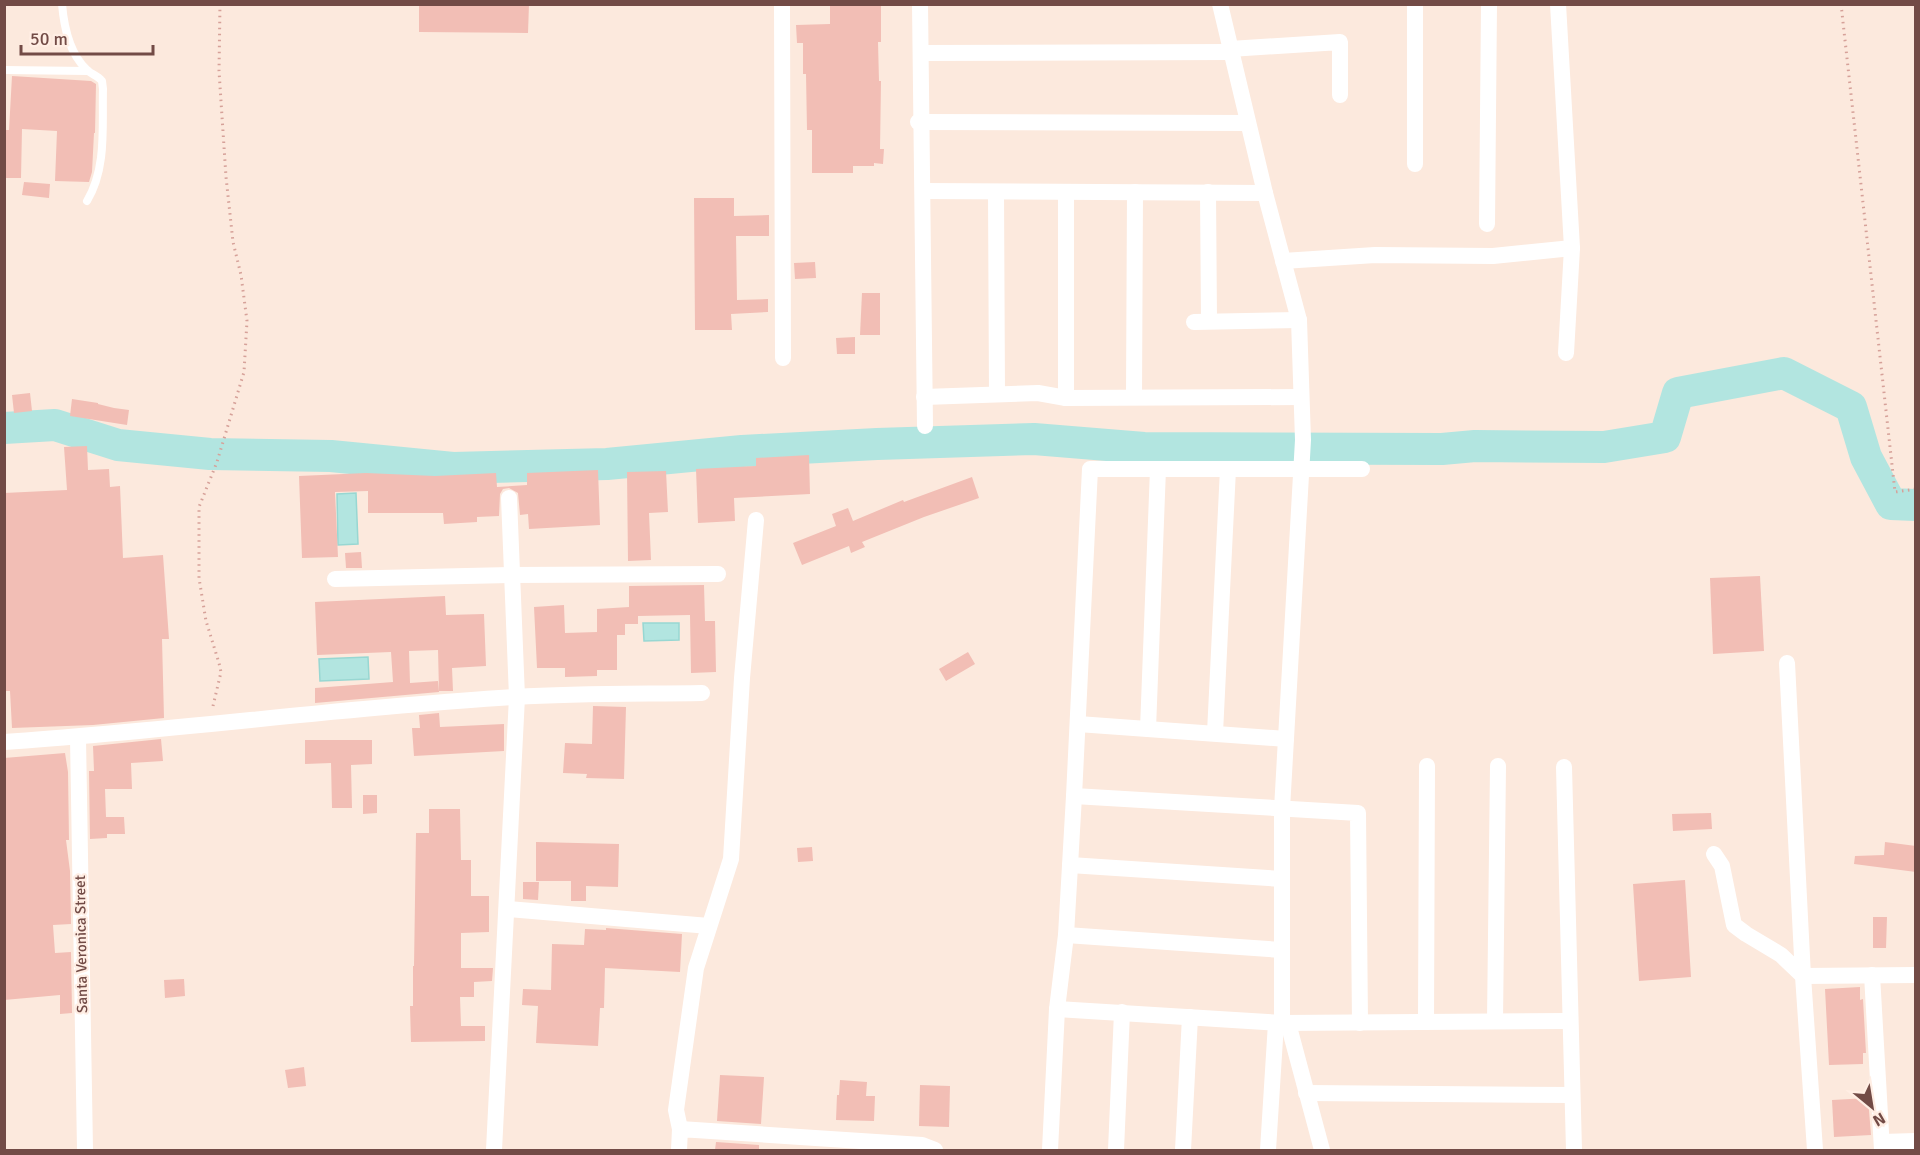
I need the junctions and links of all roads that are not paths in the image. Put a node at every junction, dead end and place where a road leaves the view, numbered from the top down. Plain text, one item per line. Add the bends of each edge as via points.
1 (62, 4) edge
2 (782, 4) edge
3 (920, 4) edge
4 (1220, 4) edge
5 (1415, 4) edge
6 (1489, 4) edge
7 (1558, 4) edge
8 (1231, 50) junction
9 (921, 53) junction
10 (4, 70) edge
11 (88, 71) junction
12 (1340, 95) dead end
13 (920, 122) junction
14 (1248, 123) junction
15 (1415, 164) dead end
16 (923, 191) junction
17 (996, 192) junction
18 (1066, 192) junction
19 (1135, 192) junction
20 (1208, 192) junction
21 (1265, 193) junction
22 (87, 201) dead end
23 (1487, 224) dead end
24 (1572, 248) junction
25 (1283, 261) junction
26 (1299, 320) junction
27 (1566, 353) dead end
28 (783, 358) dead end
29 (997, 394) junction
30 (924, 397) junction
31 (1134, 397) junction
32 (1301, 397) junction
33 (1066, 398) junction
34 (925, 426) dead end
35 (1302, 465) junction
36 (1158, 469) junction
37 (1228, 469) junction
38 (1362, 469) dead end
39 (509, 498) dead end
40 (756, 520) dead end
41 (718, 574) dead end
42 (512, 575) junction
43 (335, 579) dead end
44 (1787, 663) dead end
45 (702, 693) dead end
46 (517, 697) junction
47 (1078, 724) junction
48 (1148, 729) junction
49 (1215, 733) junction
50 (78, 738) junction
51 (1286, 739) junction
52 (4, 742) edge
53 (1427, 766) dead end
54 (1498, 766) dead end
55 (1564, 767) dead end
56 (1074, 796) junction
57 (1282, 809) junction
58 (1714, 854) dead end
59 (1070, 865) junction
60 (1282, 879) junction
61 (508, 909) junction
62 (709, 926) junction
63 (1066, 935) junction
64 (1282, 950) junction
65 (1872, 975) junction
66 (1916, 975) edge
67 (1803, 976) junction
68 (1057, 1009) junction
69 (1122, 1012) junction
70 (1191, 1017) junction
71 (1495, 1021) junction
72 (1570, 1021) junction
73 (1426, 1022) junction
74 (1282, 1023) junction
75 (1360, 1023) junction
76 (1306, 1093) junction
77 (1572, 1095) junction
78 (680, 1129) junction
79 (1916, 1141) edge
80 (1882, 1146) edge
81 (85, 1150) edge
82 (494, 1150) edge
83 (679, 1150) edge
84 (935, 1150) edge
85 (1050, 1150) edge
86 (1116, 1150) edge
87 (1183, 1150) edge
88 (1268, 1150) edge
89 (1322, 1150) edge
90 (1574, 1150) edge
91 (1815, 1150) edge

1 - 11 lane via 75,55
2 - 28 street
3 - 9 street
4 - 8 street
5 - 15 street
6 - 23 street
7 - 24 street
8 - 9 street
8 - 12 street via 1340,42
8 - 14 street
9 - 13 street
10 - 11 lane
11 - 22 lane via 102,81 103,89 101,160 95,187
13 - 14 street
13 - 16 street
14 - 21 street
16 - 17 street
16 - 30 street
17 - 18 street
17 - 29 street
18 - 19 street
18 - 33 street
19 - 20 street
19 - 31 street
20 - 21 street
20 - 26 street via 1201,321
21 - 25 street
24 - 25 street via 1493,256 1375,255
24 - 27 street
25 - 26 street
26 - 32 street
29 - 30 street
29 - 33 street via 1038,393
30 - 34 street
31 - 32 street
31 - 33 street
32 - 35 street
35 - 37 street
35 - 38 street
35 - 51 street
36 - 37 street
36 - 47 street via 1090,469
36 - 48 street
37 - 49 street
39 - 42 street
40 - 62 street via 731,859
41 - 42 street
42 - 43 street
42 - 46 street
44 - 67 street
45 - 46 street
46 - 50 street
46 - 61 street
47 - 48 street
47 - 56 street
48 - 49 street
49 - 51 street
50 - 52 street
50 - 81 street, Santa Veronica Street
51 - 57 street
53 - 73 street
54 - 71 street
55 - 72 street
56 - 57 street
56 - 59 street
57 - 60 street
57 - 75 street via 1358,813
58 - 67 street via 1722,866 1734,925 1781,955
59 - 60 street
59 - 63 street
60 - 64 street
61 - 62 street
61 - 82 street
62 - 78 street via 696,968 676,1110
63 - 64 street
63 - 68 street
64 - 74 street
65 - 66 street
65 - 67 street
65 - 80 street
67 - 91 street
68 - 69 street
68 - 85 street
69 - 70 street
69 - 86 street
70 - 74 street
70 - 87 street
71 - 72 street
71 - 73 street
72 - 77 street
73 - 75 street
74 - 75 street
74 - 76 street
74 - 88 street
76 - 77 street
76 - 89 street
77 - 90 street
78 - 83 street
78 - 84 street via 922,1145
79 - 80 street

